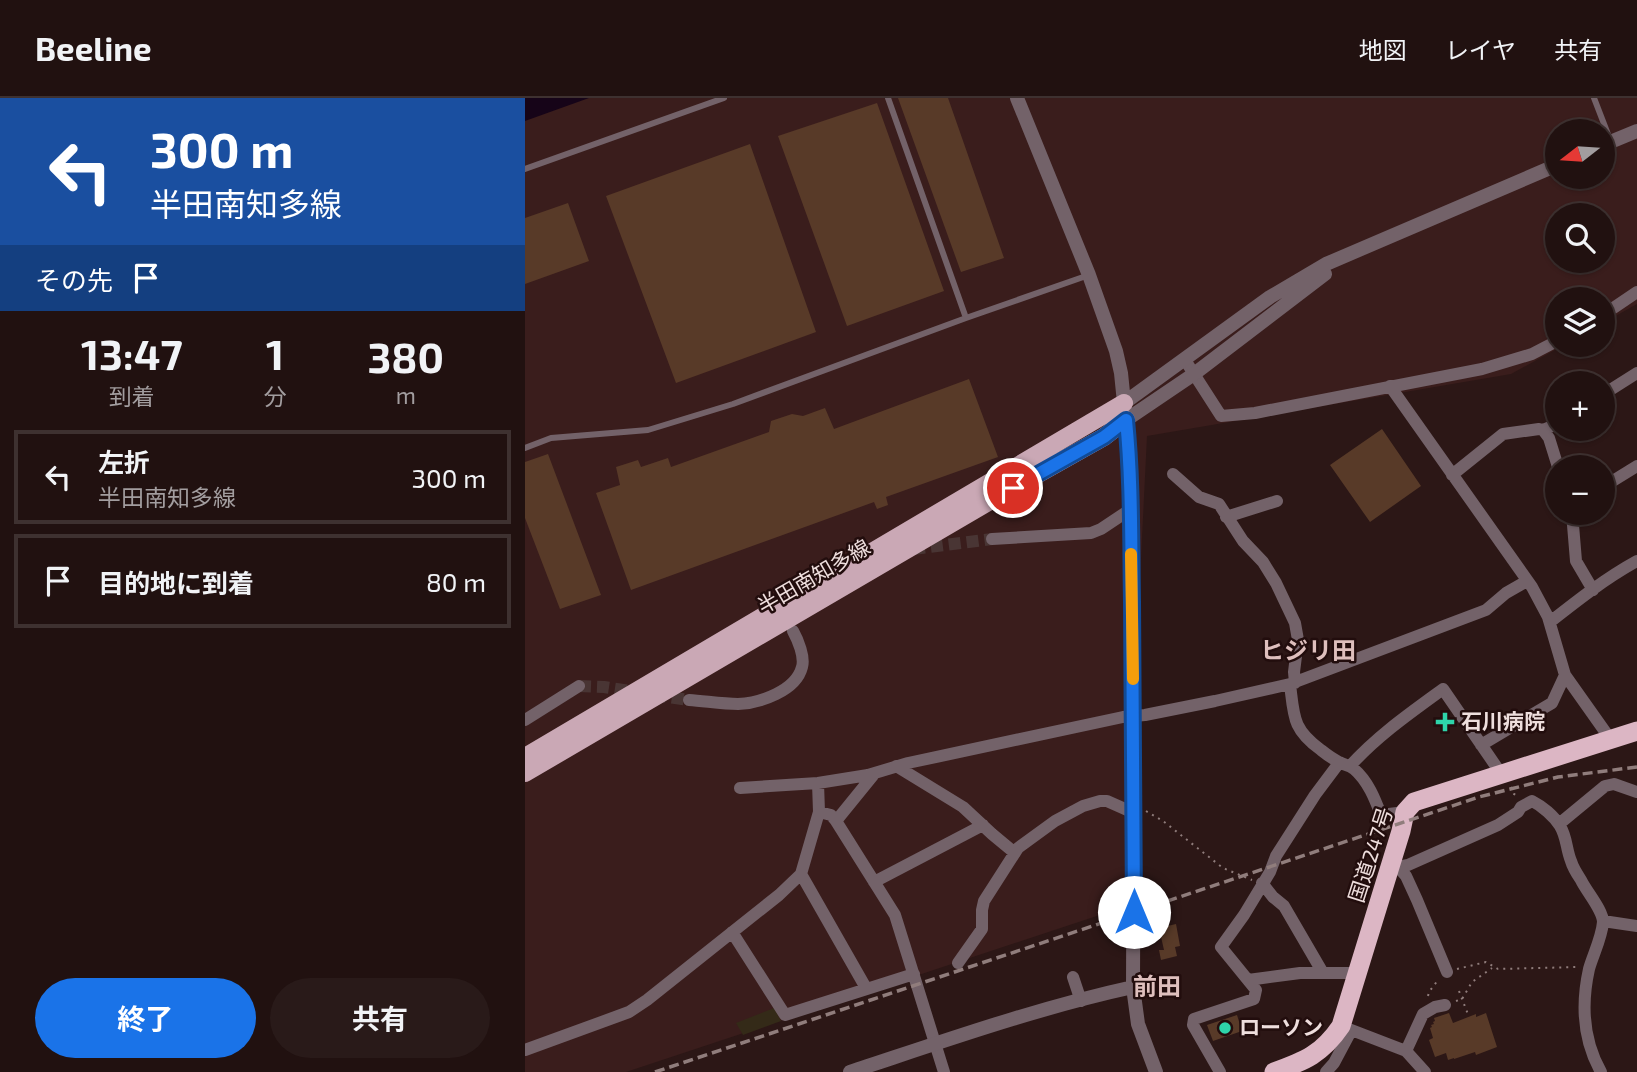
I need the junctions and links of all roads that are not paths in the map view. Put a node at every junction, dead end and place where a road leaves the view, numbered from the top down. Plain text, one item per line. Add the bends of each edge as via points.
1 (724, 98) edge
2 (888, 98) edge
3 (1017, 98) edge
4 (1594, 98) edge
5 (1600, 119) edge
6 (1637, 131) edge
7 (1615, 140) edge
8 (525, 169) edge
9 (1545, 169) edge
10 (1399, 232) junction
11 (1089, 275) junction
12 (1637, 292) edge
13 (1615, 306) edge
14 (966, 318) junction
15 (1545, 348) edge
16 (1185, 360) junction
17 (1194, 373) junction
18 (1637, 373) edge
19 (1390, 386) junction
20 (1615, 387) edge
21 (1125, 412) junction
22 (1543, 430) joint
23 (525, 448) edge
24 (1554, 455) edge
25 (1637, 466) edge
26 (1174, 474) dead end
27 (1452, 475) junction
28 (1615, 479) edge
29 (1277, 501) dead end
30 (1131, 509) junction
31 (1226, 517) junction
32 (1573, 525) edge
33 (992, 539) tunnel mouth
34 (1637, 561) edge
35 (1527, 582) junction
36 (1593, 590) junction
37 (1550, 622) junction
38 (793, 631) dead end
39 (1565, 675) junction
40 (1293, 683) junction
41 (579, 686) tunnel mouth
42 (689, 700) tunnel mouth
43 (1134, 716) junction
44 (525, 720) edge
45 (1637, 732) edge
46 (1611, 740) junction
47 (1481, 745) junction
48 (525, 757) edge
49 (1344, 764) junction
50 (896, 766) junction
51 (525, 773) edge
52 (875, 773) junction
53 (1502, 775) junction
54 (818, 783) junction
55 (740, 788) dead end
56 (1637, 792) edge
57 (819, 812) junction
58 (1139, 812) junction
59 (1405, 812) junction
60 (836, 821) junction
61 (1559, 824) junction
62 (983, 825) junction
63 (1015, 853) junction
64 (1394, 866) junction
65 (801, 874) junction
66 (874, 882) junction
67 (1262, 884) junction
68 (1603, 921) junction
69 (1637, 926) edge
70 (732, 932) junction
71 (958, 963) dead end
72 (1447, 972) road end
73 (1323, 973) junction
74 (1357, 973) junction
75 (914, 974) junction
76 (1073, 977) dead end
77 (1248, 981) junction
78 (866, 988) junction
79 (1133, 988) junction
80 (1081, 1001) junction
81 (1445, 1005) road end
82 (1346, 1029) junction
83 (935, 1043) junction
84 (525, 1049) edge
85 (1406, 1051) junction
86 (850, 1072) edge
87 (944, 1072) edge
88 (1156, 1072) edge
89 (1220, 1072) edge
90 (1275, 1072) edge
91 (1326, 1072) edge
92 (1425, 1072) edge
93 (1601, 1072) edge

1 - 8 lane
2 - 14 lane
3 - 11 street
4 - 5 lane
6 - 7 street
9 - 10 street
10 - 16 street via 1327,264 1270,297
10 - 17 street via 1330,270
11 - 14 lane
11 - 21 street via 1116,351
12 - 13 street
14 - 23 lane via 733,404 660,426 551,438
15 - 19 street via 1482,369
16 - 17 street
16 - 21 street
17 - 19 street via 1220,416
17 - 21 street
18 - 20 street
19 - 27 street
21 - 30 street
21 - 48 main road, 半田南知多線
21 - 51 main road, 半田南知多線 via 1104,437
22 - 24 street
22 - 27 street via 1503,434
25 - 28 street
26 - 31 street via 1199,497 1219,505
27 - 35 street
29 - 31 street
30 - 33 street via 1091,533
30 - 43 street
31 - 40 street via 1263,562 1289,607 1298,640
32 - 36 street via 1576,561
34 - 36 street
35 - 37 street
35 - 40 street via 1486,610
36 - 37 street
37 - 39 street
38 - 42 street via 803,660 790,685 736,704
39 - 46 street
39 - 47 street via 1552,703
40 - 43 street
40 - 49 street via 1292,710 1302,734
41 - 44 street
43 - 50 street
43 - 58 street
45 - 46 highway, 国道247号
46 - 53 highway, 国道247号
47 - 49 street via 1443,689
47 - 53 street
49 - 59 street via 1367,785 1381,815
49 - 67 street via 1315,795
50 - 52 street
50 - 62 street via 964,807
52 - 54 street
52 - 60 street
53 - 59 highway, 国道247号 via 1414,802
54 - 55 street
54 - 57 street
56 - 61 street via 1605,786
57 - 60 street
57 - 65 street
58 - 63 street via 1100,801 1083,806 1055,821
58 - 79 street
59 - 64 highway, 国道247号
60 - 66 street
61 - 64 street via 1532,801 1498,825
61 - 68 street via 1570,860
62 - 63 street
62 - 66 street
63 - 71 street via 984,901 982,929
64 - 72 street via 1406,876
64 - 74 highway, 国道247号
65 - 70 street
65 - 78 street
66 - 75 street via 895,915
67 - 73 street via 1283,905
67 - 77 street via 1221,947
68 - 69 street
68 - 93 street via 1590,967 1585,1029
70 - 78 street via 785,1015
70 - 84 street via 629,1012
73 - 74 street
73 - 77 street
74 - 82 highway, 国道247号
75 - 78 street
75 - 83 street
76 - 80 street
77 - 89 street via 1256,990 1254,999 1194,1019 1193,1025
79 - 80 street
79 - 88 street via 1138,1024
80 - 83 street
81 - 85 street via 1423,1014
82 - 85 street
82 - 90 highway, 国道247号 via 1321,1051
82 - 91 street
83 - 86 street
83 - 87 street
85 - 92 street

